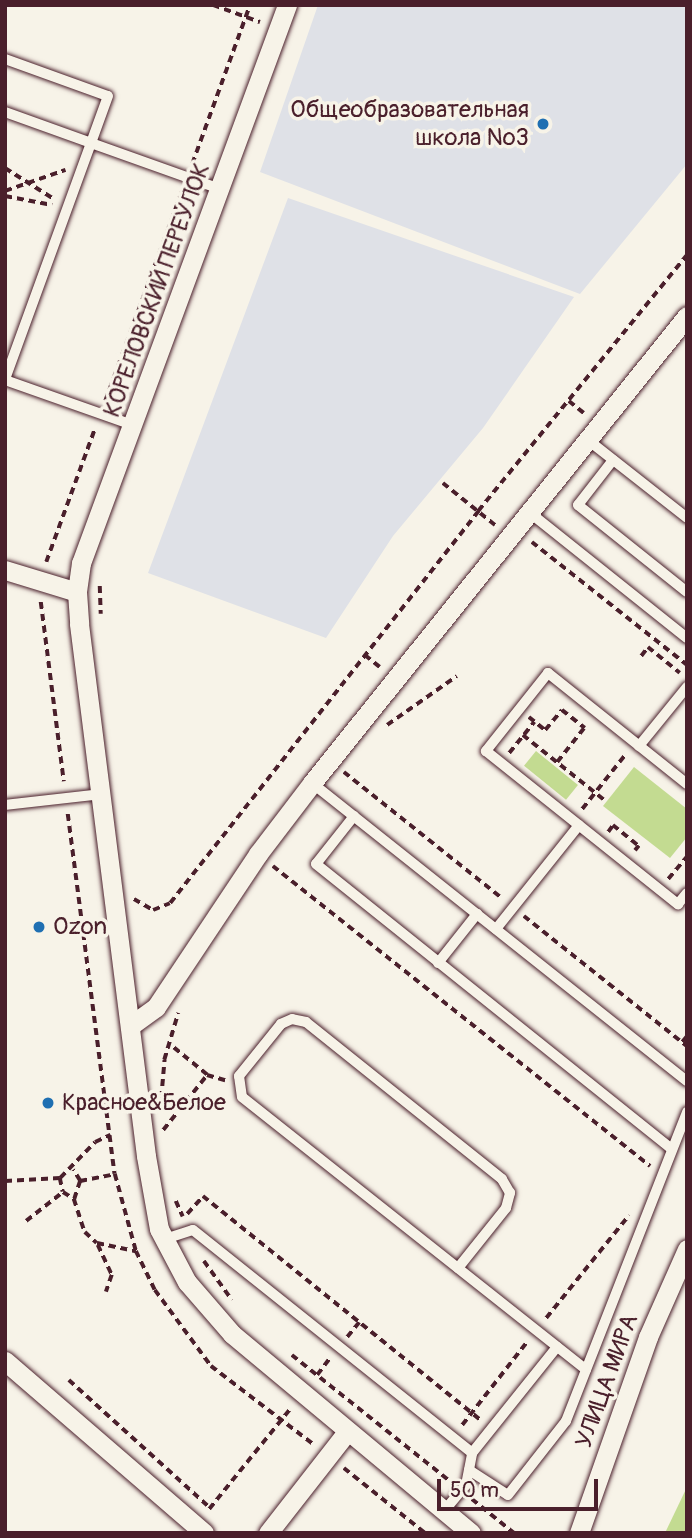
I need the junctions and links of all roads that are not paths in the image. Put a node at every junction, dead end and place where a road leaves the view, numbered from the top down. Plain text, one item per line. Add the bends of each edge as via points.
1 (287, 5) edge
2 (5, 59) edge
3 (5, 111) edge
4 (91, 143) junction
5 (220, 190) junction
6 (687, 316) edge
7 (5, 379) edge
8 (134, 426) junction
9 (588, 440) junction
10 (613, 460) junction
11 (529, 512) junction
12 (687, 518) edge
13 (5, 570) edge
14 (77, 592) junction
15 (687, 592) edge
16 (685, 632) edge
17 (687, 687) edge
18 (637, 744) junction
19 (312, 783) junction
20 (687, 784) edge
21 (101, 794) junction
22 (5, 805) edge
23 (354, 816) junction
24 (576, 822) junction
25 (687, 893) edge
26 (477, 914) junction
27 (496, 929) junction
28 (438, 962) junction
29 (130, 1026) junction
30 (687, 1081) edge
31 (687, 1112) edge
32 (672, 1149) junction
33 (165, 1240) junction
34 (687, 1249) edge
35 (458, 1268) junction
36 (557, 1347) junction
37 (5, 1362) edge
38 (586, 1370) junction
39 (346, 1433) junction
40 (472, 1454) junction
41 (469, 1470) junction
42 (444, 1511) junction
43 (200, 1529) edge
44 (268, 1533) edge
45 (471, 1533) edge
46 (579, 1533) edge

1 - 5 street, КОРЕЛОВСКИЙ ПЕРЕУЛОК
2 - 4 lane via 108,96
3 - 4 lane
4 - 5 lane
4 - 7 lane
5 - 8 street, КОРЕЛОВСКИЙ ПЕРЕУЛОК
6 - 9 street
7 - 8 lane
8 - 14 street, КОРЕЛОВСКИЙ ПЕРЕУЛОК via 81,563
9 - 10 lane
9 - 11 street
10 - 12 lane
10 - 15 lane via 578,505
11 - 16 lane
11 - 19 street
13 - 14 street
14 - 21 street, КОРЕЛОВСКИЙ ПЕРЕУЛОК
17 - 18 lane
18 - 20 lane
18 - 24 lane via 548,673 486,751
19 - 23 lane
19 - 29 street via 265,860 156,1007
21 - 22 lane
21 - 29 street, КОРЕЛОВСКИЙ ПЕРЕУЛОК
23 - 26 lane
23 - 28 lane via 316,864
24 - 25 lane via 678,904
24 - 27 lane
26 - 27 lane
26 - 28 lane
27 - 30 lane
28 - 32 lane
29 - 33 street, КОРЕЛОВСКИЙ ПЕРЕУЛОК via 146,1156
31 - 32 lane
32 - 38 lane
33 - 39 street, КОРЕЛОВСКИЙ ПЕРЕУЛОК via 187,1282 232,1334
33 - 40 lane via 193,1230
34 - 46 street, УЛИЦА МИРА via 648,1337
35 - 35 lane via 506,1208 510,1193 502,1179 306,1023 292,1018 281,1024 240,1076 242,1097
35 - 36 lane
36 - 38 lane
36 - 40 lane
37 - 43 street
38 - 41 lane via 566,1421 508,1495
39 - 42 street, КОРЕЛОВСКИЙ ПЕРЕУЛОК
39 - 44 street
40 - 41 lane
41 - 42 lane via 461,1490
42 - 45 street, КОРЕЛОВСКИЙ ПЕРЕУЛОК

